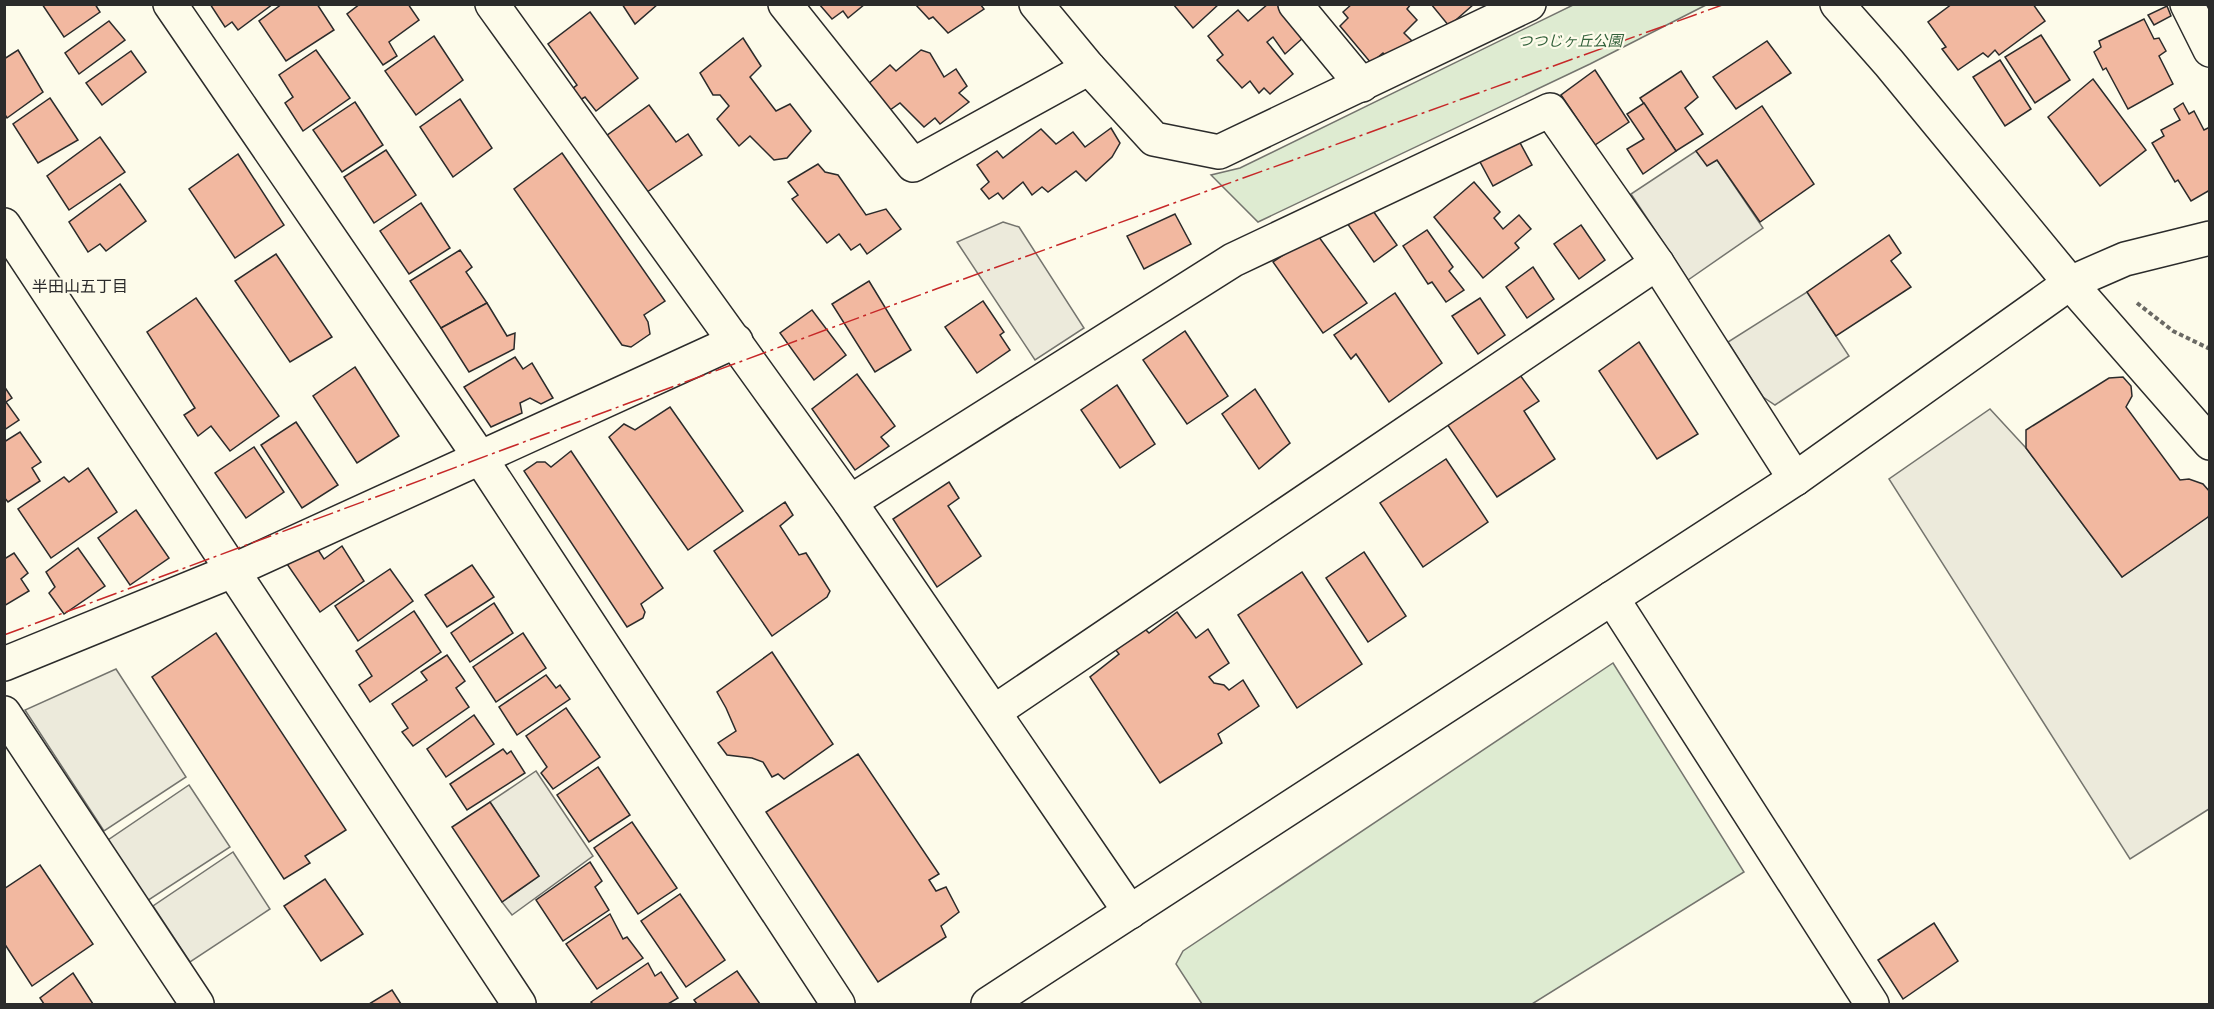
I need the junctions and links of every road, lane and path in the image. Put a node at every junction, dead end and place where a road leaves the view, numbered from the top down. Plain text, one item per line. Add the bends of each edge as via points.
1 (170, 4) edge
2 (492, 4) edge
3 (784, 4) edge
4 (1036, 4) edge
5 (1295, 4) edge
6 (1529, 4) edge
7 (1837, 4) edge
8 (2187, 4) edge
9 (2210, 50) edge
10 (1089, 68) junction
11 (1362, 85) junction
12 (4, 225) edge
13 (2210, 238) edge
14 (1657, 263) junction
15 (2070, 283) junction
16 (2132, 299) dead end
17 (736, 340) junction
18 (2210, 349) edge
19 (2210, 443) edge
20 (481, 459) junction
21 (1795, 479) junction
22 (850, 501) junction
23 (232, 571) junction
24 (1612, 598) junction
25 (4, 664) edge
26 (4, 712) edge
27 (994, 712) junction
28 (1130, 912) junction
29 (197, 1005) edge
30 (519, 1005) edge
31 (838, 1005) edge
32 (988, 1005) edge
33 (1872, 1005) edge

1 - 20 street
2 - 17 street
3 - 10 street via 913,165
4 - 10 street
5 - 11 street
6 - 11 street
7 - 15 street
8 - 9 street
10 - 11 street via 1154,138 1219,152
12 - 23 street
13 - 15 street via 2125,259
14 - 21 street
14 - 22 street via 1550,110 1233,260
14 - 27 street
15 - 19 street
15 - 21 street
16 - 18 path via 2173,331
17 - 20 street
17 - 22 street
20 - 23 street
20 - 31 street
21 - 24 street
22 - 27 street
23 - 25 street
23 - 30 street
24 - 28 street
24 - 33 street
26 - 29 street
27 - 28 street
28 - 32 street

